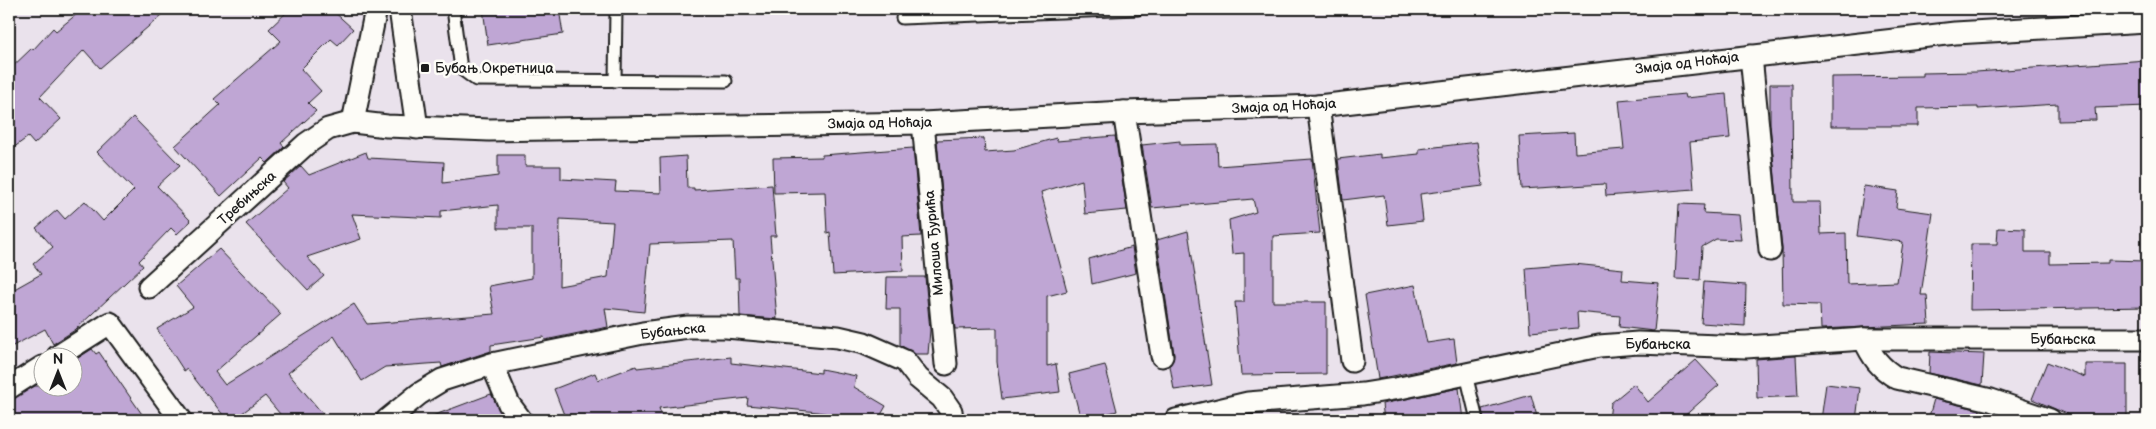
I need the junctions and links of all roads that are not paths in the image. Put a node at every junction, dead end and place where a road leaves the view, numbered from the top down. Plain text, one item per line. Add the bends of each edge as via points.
1 (376, 9) edge
2 (400, 9) edge
3 (454, 9) edge
4 (616, 9) edge
5 (1138, 9) edge
6 (902, 18) dead end
7 (2147, 22) edge
8 (1750, 56) junction
9 (615, 81) junction
10 (726, 82) dead end
11 (1318, 106) junction
12 (1124, 112) junction
13 (353, 122) junction
14 (922, 122) junction
15 (417, 128) junction
16 (1770, 250) dead end
17 (149, 287) dead end
18 (1864, 339) junction
19 (2147, 339) edge
20 (74, 346) edge
21 (1162, 356) dead end
22 (1352, 361) dead end
23 (492, 364) junction
24 (946, 364) dead end
25 (32, 373) edge
26 (1466, 374) junction
27 (9, 388) edge
28 (951, 415) edge
29 (181, 420) edge
30 (387, 420) edge
31 (521, 420) edge
32 (1176, 420) edge
33 (1477, 420) edge
34 (2050, 420) edge

1 - 13 street
2 - 15 street
3 - 9 lane via 462,69 476,80
4 - 9 lane
5 - 6 lane
7 - 8 street, Змаја од Ноћаја via 1955,33
8 - 11 street, Змаја од Ноћаја
8 - 16 street
9 - 10 lane
11 - 12 street, Змаја од Ноћаја
11 - 22 street
12 - 14 street, Змаја од Ноћаја
12 - 21 street
13 - 15 street, Змаја од Ноћаја
13 - 17 street, Требињска via 328,129 306,144
14 - 15 street, Змаја од Ноћаја via 489,130
14 - 24 street, Милоша Ђурића
18 - 19 street, Бубањска
18 - 26 street, Бубањска via 1746,347 1638,342 1599,346
18 - 34 street via 1883,370 1897,378 1991,400
20 - 29 street via 110,323
23 - 28 street, Бубањска via 688,327 763,328 838,336 864,342 905,361 918,378 942,398
23 - 30 street, Бубањска via 442,380
23 - 31 street via 509,404
25 - 27 street
26 - 32 street, Бубањска via 1363,394 1248,403
26 - 33 lane

